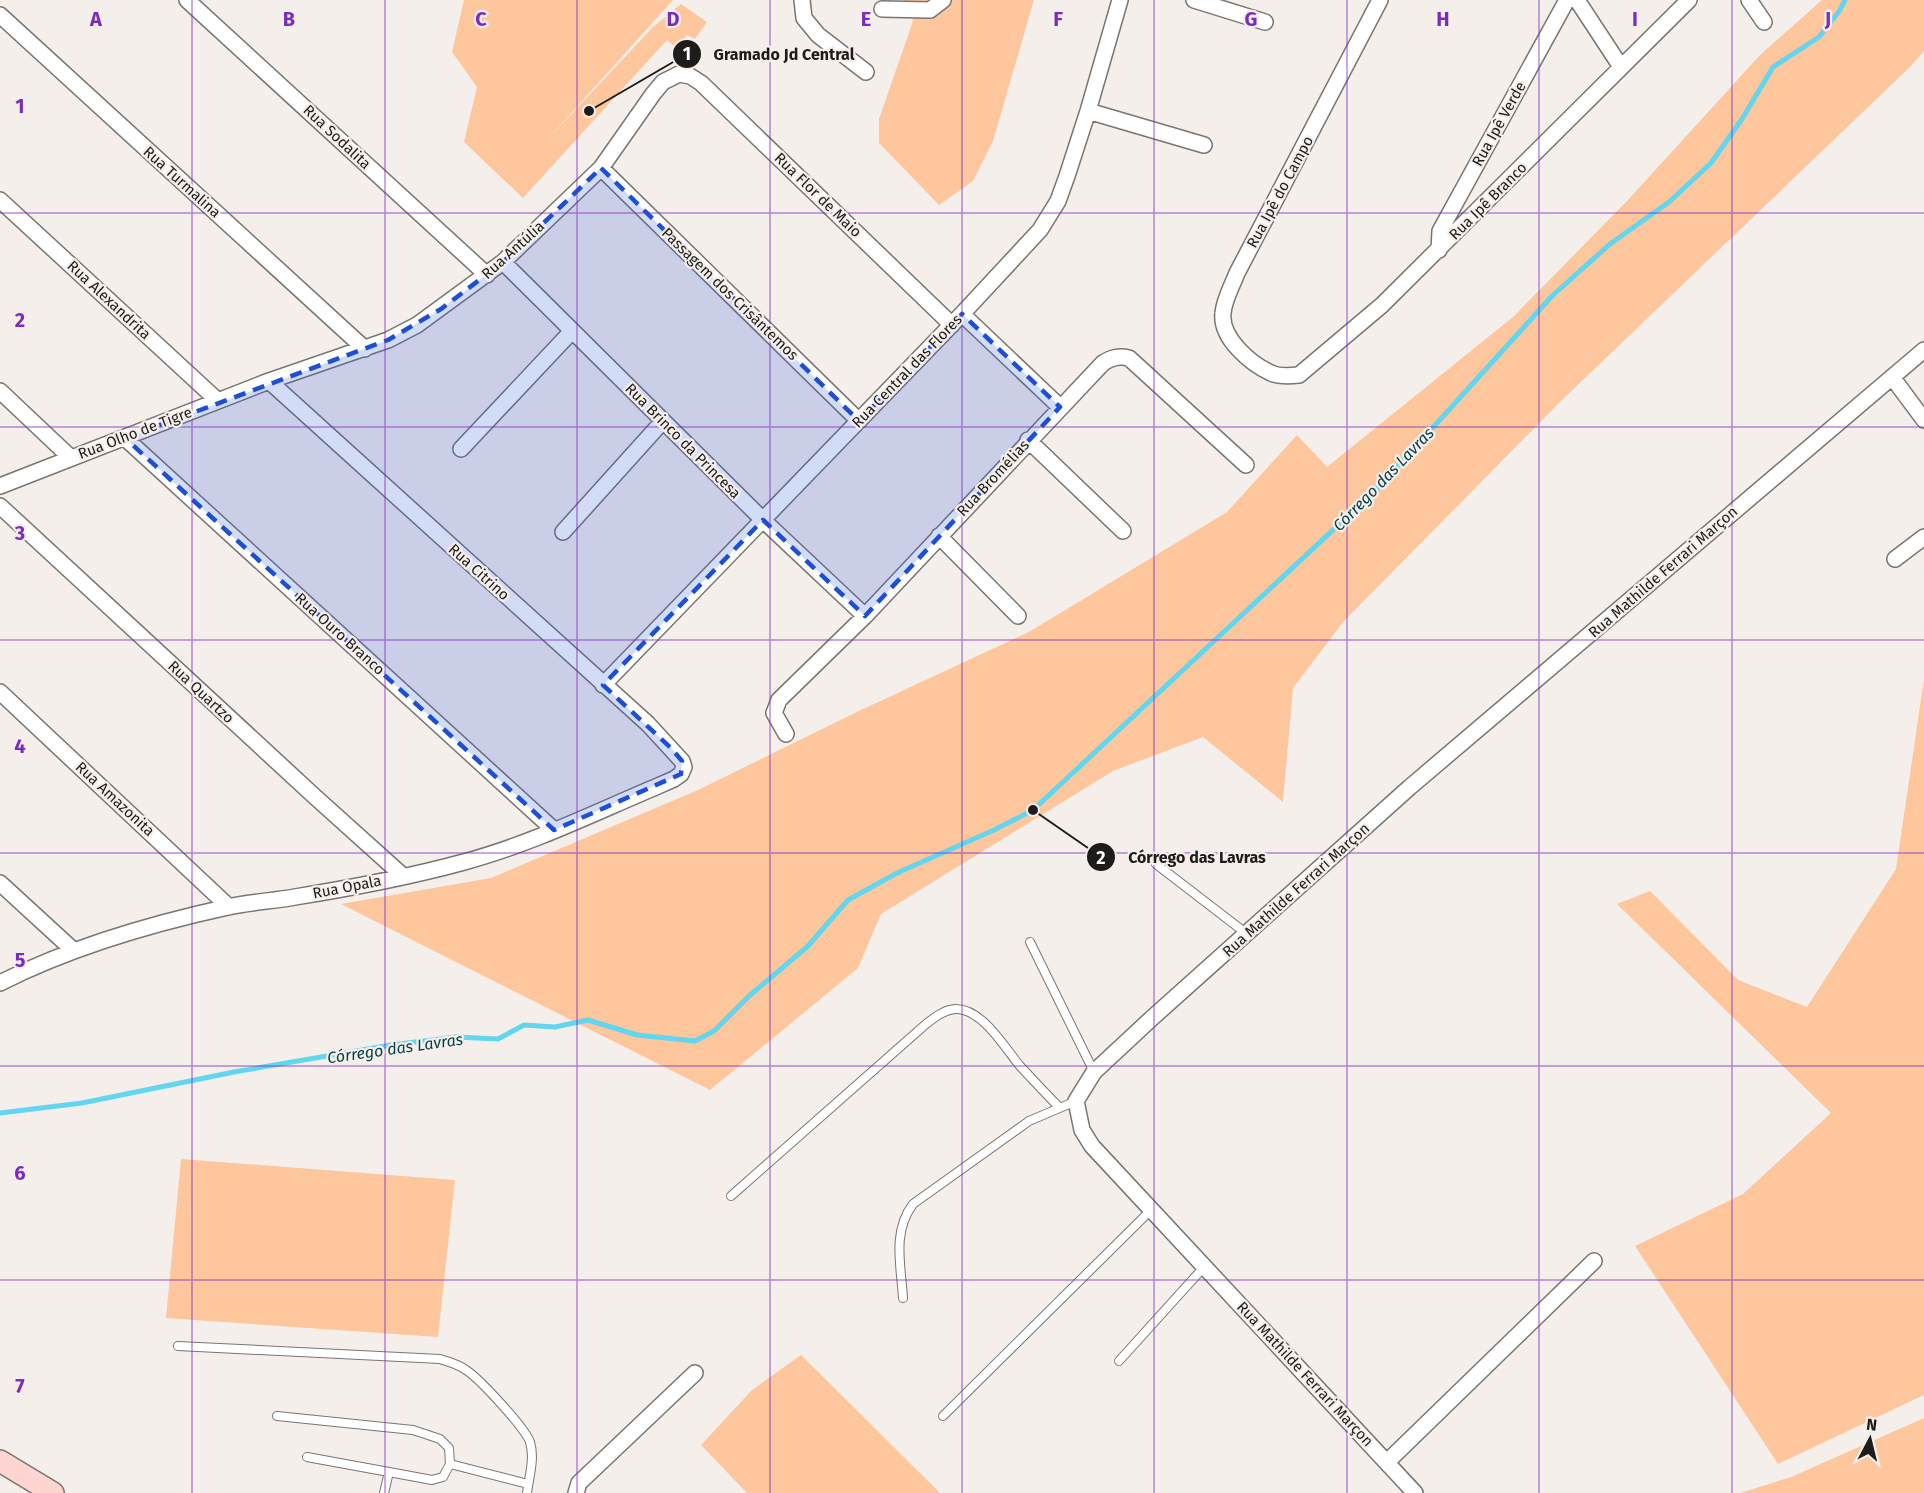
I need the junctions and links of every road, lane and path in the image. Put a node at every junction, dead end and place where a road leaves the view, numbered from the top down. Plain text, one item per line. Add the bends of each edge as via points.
1 (187, 0) edge
2 (802, 0) edge
3 (943, 0) edge
4 (1120, 0) edge
5 (1194, 0) edge
6 (1380, 0) edge
7 (1567, 0) edge
8 (1577, 0) edge
9 (1689, 0) edge
10 (1749, 0) edge
11 (882, 9) dead end
12 (0, 15) edge
13 (1265, 22) dead end
14 (1764, 22) dead end
15 (1620, 67) junction
16 (866, 72) dead end
17 (679, 74) joint
18 (1088, 111) junction
19 (1204, 145) dead end
20 (601, 168) junction
21 (0, 200) edge
22 (1439, 250) junction
23 (503, 262) junction
24 (487, 275) junction
25 (957, 319) junction
26 (572, 331) junction
27 (365, 349) junction
28 (1924, 350) edge
29 (1272, 374) joint
30 (1892, 377) junction
31 (269, 381) junction
32 (0, 391) edge
33 (217, 400) junction
34 (1060, 407) junction
35 (1924, 420) edge
36 (663, 421) junction
37 (859, 421) junction
38 (125, 438) junction
39 (1028, 440) junction
40 (461, 449) dead end
41 (71, 458) junction
42 (1246, 465) dead end
43 (0, 486) edge
44 (0, 506) edge
45 (763, 520) junction
46 (1123, 531) dead end
47 (563, 532) dead end
48 (939, 537) junction
49 (1924, 537) edge
50 (1895, 559) dead end
51 (865, 616) junction
52 (1018, 616) dead end
53 (603, 685) junction
54 (0, 692) edge
55 (786, 734) dead end
56 (684, 767) joint
57 (554, 830) junction
58 (1156, 864) dead end
59 (403, 876) junction
60 (0, 883) edge
61 (229, 907) junction
62 (1246, 934) junction
63 (1030, 942) dead end
64 (73, 950) junction
65 (0, 982) edge
66 (1094, 1072) junction
67 (1076, 1101) junction
68 (1059, 1107) junction
69 (732, 1197) dead end
70 (1151, 1210) junction
71 (1594, 1262) dead end
72 (1204, 1267) junction
73 (903, 1298) dead end
74 (178, 1347) dead end
75 (1119, 1361) dead end
76 (695, 1373) dead end
77 (277, 1416) dead end
78 (943, 1416) dead end
79 (307, 1457) dead end
80 (0, 1461) edge
81 (1387, 1462) junction
82 (450, 1464) junction
83 (389, 1472) junction
84 (528, 1484) junction
85 (53, 1493) edge
86 (384, 1493) edge
87 (527, 1493) edge
88 (576, 1493) edge
89 (1415, 1493) edge

1 - 24 street, Rua Sodalita
2 - 16 street via 804,18 818,35
3 - 11 street via 930,10
4 - 18 street, Rua Central das Flores
5 - 13 street
6 - 29 street, Rua Ipê do Campo via 1226,301 1225,327 1233,343
7 - 22 street, Rua Ipê Verde via 1440,231
8 - 15 street
9 - 15 street, Rua Ipê Branco
10 - 14 street
12 - 27 street, Rua Turmalina
15 - 22 street, Rua Ipê Branco
17 - 20 street, Rua Antúlia via 663,82 652,94
17 - 25 street, Rua Flor de Maio via 701,83
18 - 19 street
18 - 25 street, Rua Central das Flores via 1058,201 1040,230
20 - 23 street, Rua Antúlia
20 - 37 street, Passagem dos Crisântemos
21 - 33 street, Rua Alexandrita
22 - 29 street, Rua Ipê Branco via 1382,305 1299,375
23 - 24 street, Rua Antúlia
23 - 26 street, Rua Brinco da Princesa
24 - 27 street, Rua Antúlia via 417,325
25 - 34 street, Rua Flor de Maio
25 - 37 street, Rua Central das Flores
26 - 36 street, Rua Brinco da Princesa
26 - 40 street
27 - 31 street, Rua Antúlia
28 - 30 street, Rua Mathilde Ferrari Marçon
30 - 35 street
30 - 62 street, Rua Mathilde Ferrari Marçon via 1410,787
31 - 33 street, Rua Olho de Tigre
31 - 53 street, Rua Citrino
32 - 41 street
33 - 38 street, Rua Olho de Tigre
34 - 39 street, Rua Bromélias
34 - 42 street, Rua Bromélias via 1103,363 1120,356 1129,358
36 - 45 street, Rua Brinco da Princesa
36 - 47 street
37 - 45 street, Rua Central das Flores
38 - 41 street, Rua Olho de Tigre
38 - 57 street, Rua Ouro Branco
39 - 46 street
39 - 48 street, Rua Bromélias
41 - 43 street, Rua Olho de Tigre
44 - 59 street, Rua Quartzo
45 - 51 street, Rua Brinco da Princesa
45 - 53 street, Rua Central das Flores
48 - 51 street, Rua Bromélias
48 - 52 street
49 - 50 street
51 - 55 street, Rua Bromélias via 780,700 774,713
53 - 56 street, Rua Citrino via 671,748
54 - 61 street, Rua Amazonita
56 - 57 street, Rua Opala via 674,779
57 - 59 street, Rua Opala via 505,850
58 - 62 lane
59 - 61 street, Rua Opala
60 - 64 street
61 - 64 street, Rua Opala
62 - 66 street, Rua Mathilde Ferrari Marçon
63 - 66 lane
64 - 65 street, Rua Opala
66 - 67 street, Rua Mathilde Ferrari Marçon
67 - 68 lane
67 - 70 street, Rua Mathilde Ferrari Marçon via 1082,1130 1092,1146
68 - 69 lane via 982,1020 956,1009 942,1012
68 - 73 lane via 1029,1121 913,1204 904,1215 900,1228
70 - 72 street, Rua Mathilde Ferrari Marçon
70 - 78 lane
71 - 81 street
72 - 75 lane
72 - 81 street, Rua Mathilde Ferrari Marçon
74 - 84 lane via 441,1359 455,1363 467,1370 527,1434 532,1454
76 - 88 street via 579,1483
77 - 82 lane via 413,1430 440,1439 449,1448
79 - 83 lane
80 - 85 street
81 - 89 street, Rua Mathilde Ferrari Marçon
82 - 83 lane via 443,1477 432,1480
82 - 84 lane
83 - 86 lane
84 - 87 lane

